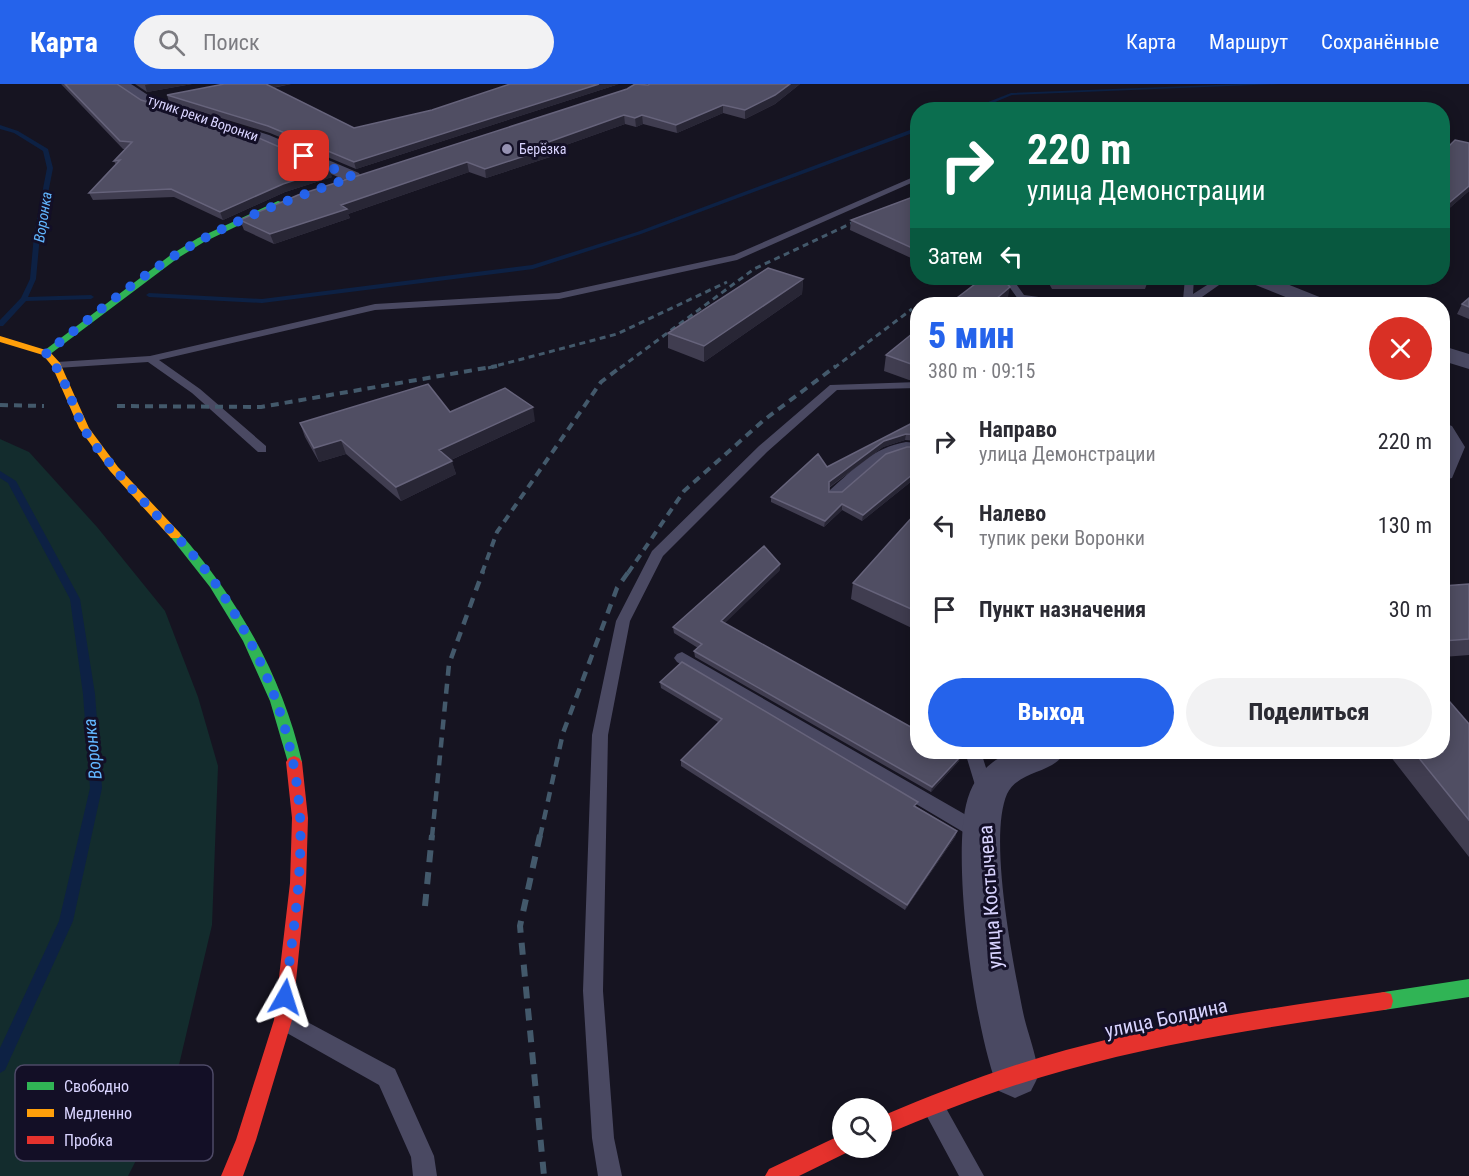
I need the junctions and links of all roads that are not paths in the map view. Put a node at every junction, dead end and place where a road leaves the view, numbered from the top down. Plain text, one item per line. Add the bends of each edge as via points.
1 (121, 84) edge
2 (176, 94) edge
3 (145, 99) junction
4 (358, 176) joint
5 (910, 181) edge
6 (333, 184) edge
7 (293, 198) edge
8 (1214, 285) edge
9 (1272, 285) edge
10 (1196, 297) edge
11 (1302, 297) edge
12 (0, 339) edge
13 (46, 353) junction
14 (1450, 355) edge
15 (150, 359) junction
16 (1469, 362) edge
17 (57, 365) junction
18 (910, 385) edge
19 (910, 446) edge
20 (262, 449) dead end
21 (835, 493) edge
22 (682, 658) dead end
23 (974, 759) edge
24 (1033, 759) edge
25 (983, 814) junction
26 (1469, 988) edge
27 (283, 1020) junction
28 (1014, 1075) junction
29 (932, 1103) junction
30 (892, 1121) edge
31 (832, 1149) edge
32 (232, 1176) edge
33 (426, 1176) edge
34 (610, 1176) edge
35 (776, 1176) edge
36 (972, 1176) edge

1 - 3 street, тупик реки Воронки
2 - 3 street
3 - 4 street, тупик реки Воронки via 263,138
4 - 6 street
5 - 15 lane via 737,257 559,296 375,307
7 - 13 street via 175,255
8 - 10 lane
9 - 11 street
12 - 13 street
13 - 17 street
14 - 16 street
15 - 17 lane
15 - 20 lane via 196,391
17 - 27 street via 84,428 114,469 221,592 262,666 281,712 294,759 300,818 298,884
18 - 34 lane via 834,387 763,449 657,554 623,621 600,735 592,991 603,1138
19 - 21 lane via 889,448
22 - 25 lane
23 - 25 lane
24 - 25 street via 1000,775
25 - 28 street, улица Костычева via 992,953
26 - 28 street, улица Болдина via 1138,1042
27 - 32 street
27 - 33 lane via 387,1077 422,1156
28 - 29 street, улица Болдина
29 - 30 street, улица Болдина
29 - 36 lane
31 - 35 street

